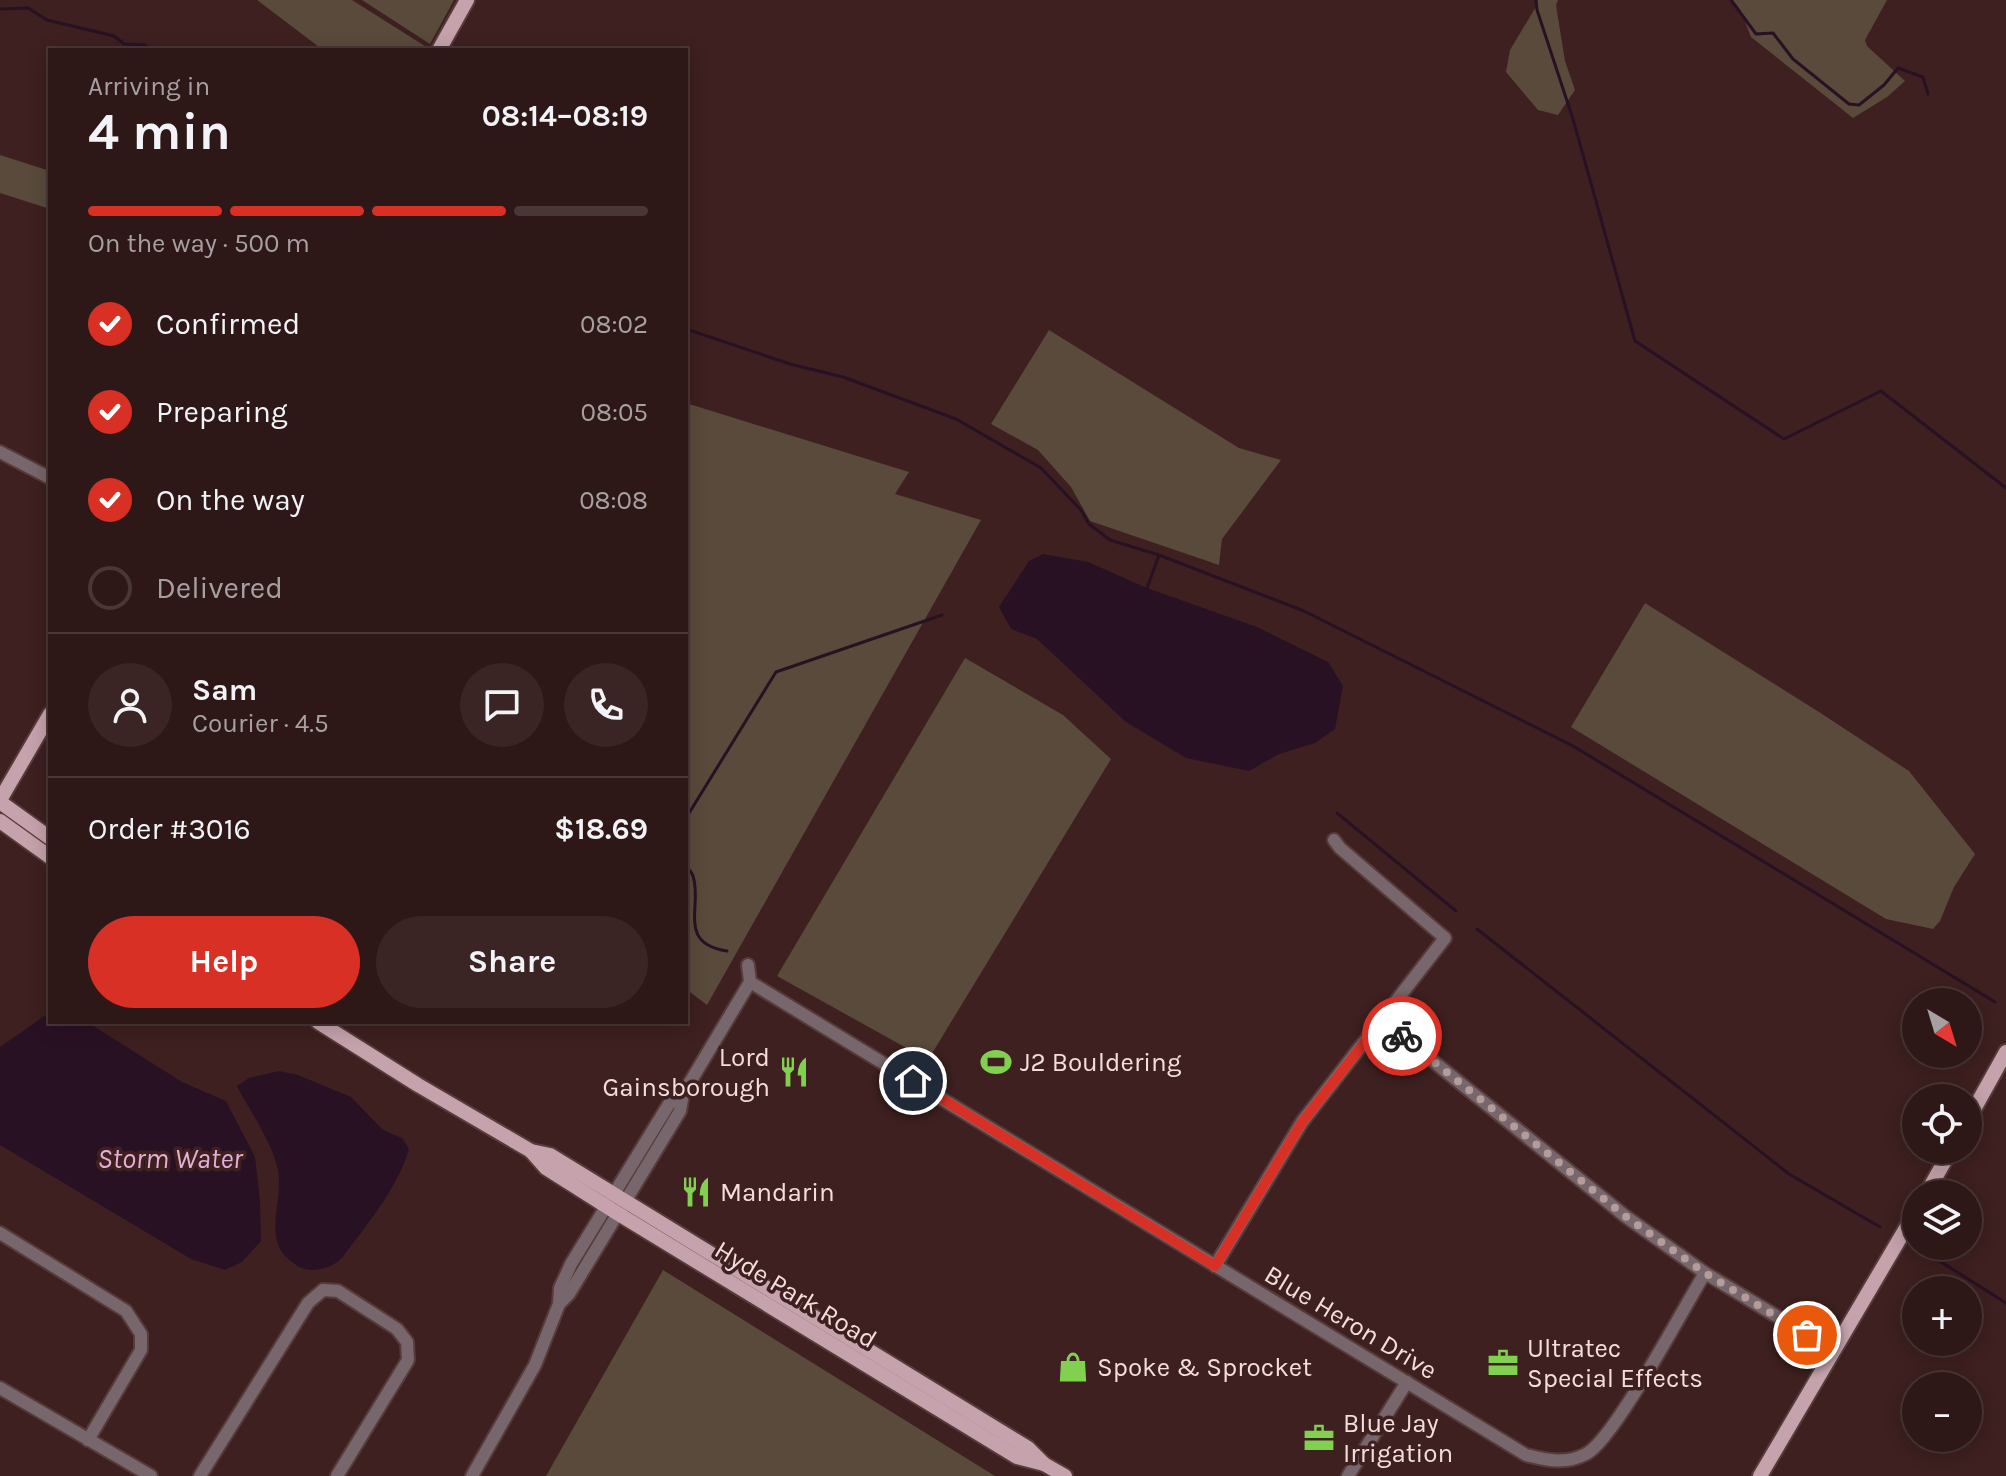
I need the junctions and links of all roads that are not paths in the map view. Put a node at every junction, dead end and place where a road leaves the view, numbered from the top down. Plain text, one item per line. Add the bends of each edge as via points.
1 (467, 0) edge
2 (440, 48) edge
3 (0, 452) edge
4 (48, 477) edge
5 (48, 717) edge
6 (0, 801) edge
7 (0, 821) edge
8 (48, 837) edge
9 (1334, 840) dead end
10 (48, 856) edge
11 (748, 965) dead end
12 (750, 982) junction
13 (1382, 1020) junction
14 (321, 1024) edge
15 (2006, 1052) edge
16 (1982, 1095) edge
17 (615, 1204) junction
18 (0, 1233) edge
19 (1902, 1235) edge
20 (1215, 1266) junction
21 (1705, 1273) junction
22 (1834, 1351) junction
23 (1407, 1382) junction
24 (0, 1388) edge
25 (88, 1440) junction
26 (132, 1471) edge
27 (151, 1476) edge
28 (200, 1476) edge
29 (337, 1476) edge
30 (472, 1476) edge
31 (1065, 1476) edge
32 (1348, 1476) edge
33 (1760, 1476) edge

1 - 2 main road
3 - 4 street
5 - 6 main road
6 - 8 main road
7 - 10 main road
9 - 13 street via 1445,938
11 - 12 street
12 - 17 street via 683,1094 680,1111
12 - 20 street, Blue Heron Drive
13 - 20 street via 1302,1122
13 - 21 street via 1625,1216
14 - 17 main road, Hyde Park Road via 531,1151 550,1155
15 - 16 main road
17 - 30 street via 559,1304 535,1365
17 - 31 main road, Hyde Park Road via 1015,1440
18 - 25 street via 126,1311 141,1334 141,1350
19 - 22 main road
20 - 23 street, Blue Heron Drive
21 - 22 street
21 - 23 street, Blue Heron Drive via 1611,1430 1588,1453 1560,1462 1526,1455
22 - 33 main road
23 - 32 street
24 - 25 street
25 - 26 street
26 - 27 street
28 - 29 street via 308,1303 323,1290 338,1291 397,1329 407,1342 408,1360

